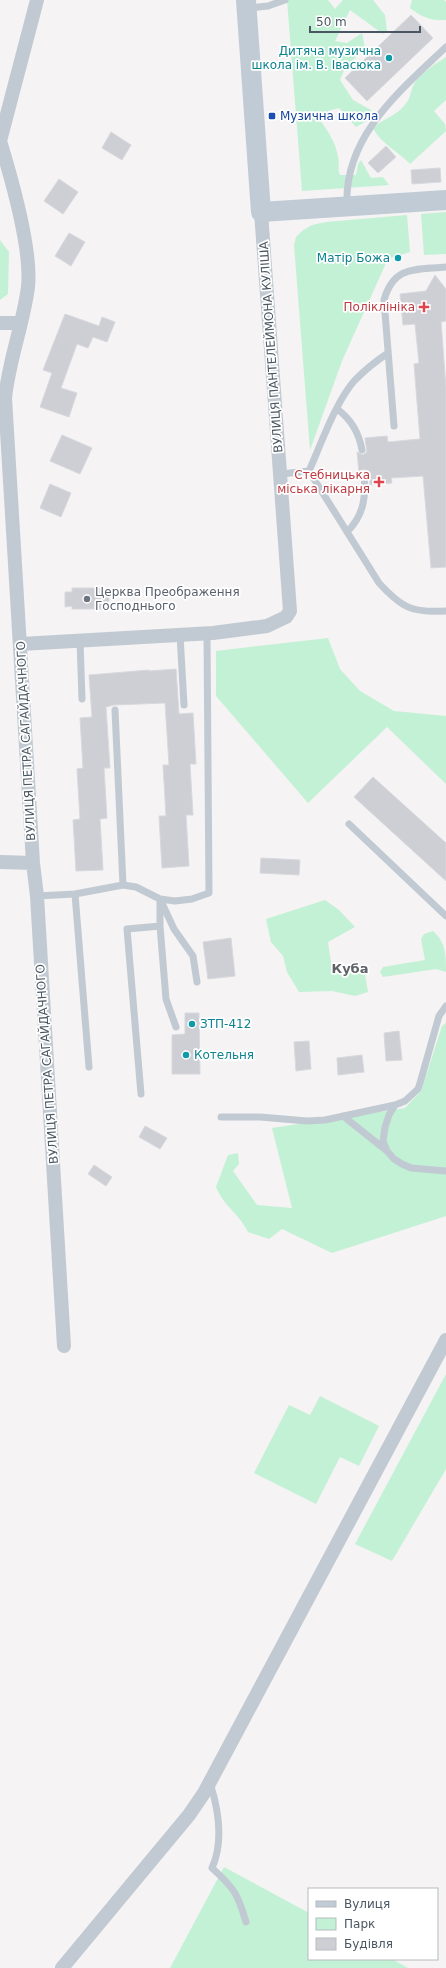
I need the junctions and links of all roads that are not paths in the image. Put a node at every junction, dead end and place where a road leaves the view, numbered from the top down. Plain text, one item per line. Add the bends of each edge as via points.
1 (38, 0) edge
2 (285, 0) edge
3 (246, 4) edge
4 (446, 47) edge
5 (0, 141) edge
6 (446, 200) edge
7 (347, 206) junction
8 (261, 212) junction
9 (446, 268) edge
10 (0, 323) edge
11 (21, 323) junction
12 (388, 353) junction
13 (337, 409) junction
14 (394, 426) dead end
15 (362, 450) dead end
16 (309, 471) junction
17 (281, 474) junction
18 (364, 474) dead end
19 (347, 532) junction
20 (446, 610) edge
21 (207, 634) junction
22 (180, 635) junction
23 (80, 641) junction
24 (21, 644) junction
25 (82, 698) dead end
26 (184, 705) dead end
27 (115, 710) dead end
28 (349, 824) dead end
29 (0, 862) edge
30 (33, 864) junction
31 (123, 885) junction
32 (75, 894) junction
33 (36, 896) junction
34 (160, 899) junction
35 (446, 916) edge
36 (160, 926) junction
37 (197, 982) dead end
38 (446, 1006) edge
39 (176, 1026) dead end
40 (89, 1067) dead end
41 (141, 1094) dead end
42 (395, 1105) junction
43 (343, 1116) junction
44 (221, 1117) dead end
45 (387, 1151) junction
46 (446, 1171) edge
47 (446, 1340) edge
48 (64, 1346) dead end
49 (210, 1783) junction
50 (246, 1922) dead end
51 (62, 1968) edge

1 - 5 street
2 - 3 lane via 268,6
3 - 8 street, ВУЛИЦЯ ПАНТЕЛЕЙМОНА КУЛІША
4 - 7 lane via 388,104 364,136 348,175
5 - 11 street, ВУЛИЦЯ ПЕТРА САГАЙДАЧНОГО via 20,221 28,267 28,286
6 - 7 street
7 - 8 street
8 - 17 street, ВУЛИЦЯ ПАНТЕЛЕЙМОНА КУЛІША
9 - 12 lane via 408,270 395,277 387,289 384,300
10 - 11 street
11 - 24 street, ВУЛИЦЯ ПЕТРА САГАЙДАЧНОГО via 5,398
12 - 13 lane via 366,369 354,382
12 - 14 lane
13 - 15 lane via 353,425
13 - 16 lane
16 - 17 lane
16 - 19 lane
17 - 21 street, ВУЛИЦЯ ПАНТЕЛЕЙМОНА КУЛІША via 290,611 286,617 267,626
18 - 19 lane via 365,502 360,515
19 - 20 lane via 379,583 394,599 414,610
21 - 22 street, ВУЛИЦЯ ПАНТЕЛЕЙМОНА КУЛІША
21 - 34 lane via 210,893 192,899
22 - 23 street, ВУЛИЦЯ ПАНТЕЛЕЙМОНА КУЛІША
22 - 26 lane
23 - 24 street, ВУЛИЦЯ ПАНТЕЛЕЙМОНА КУЛІША
23 - 25 lane
24 - 30 street, ВУЛИЦЯ ПЕТРА САГАЙДАЧНОГО
27 - 31 lane
28 - 35 lane
29 - 30 street
30 - 33 street, ВУЛИЦЯ ПЕТРА САГАЙДАЧНОГО
31 - 32 lane
31 - 34 lane via 136,887
32 - 33 lane
32 - 40 lane
33 - 48 street, ВУЛИЦЯ ПЕТРА САГАЙДАЧНОГО
34 - 36 lane
34 - 37 lane via 174,929 193,956
36 - 39 lane via 166,999
36 - 41 lane via 127,929
38 - 42 lane via 439,1016 418,1088 405,1101
42 - 43 lane
42 - 45 lane via 385,1127 383,1140
43 - 44 lane via 307,1121 260,1116
43 - 45 lane
45 - 46 lane via 394,1159 411,1168
47 - 49 street
49 - 50 lane via 220,1838 212,1868 234,1889
49 - 51 street via 188,1815

